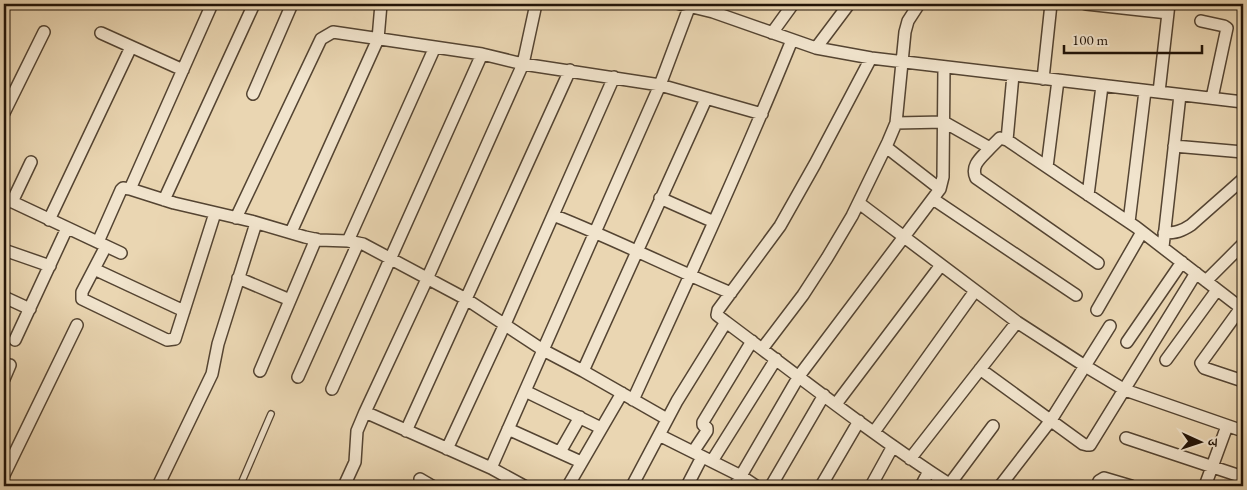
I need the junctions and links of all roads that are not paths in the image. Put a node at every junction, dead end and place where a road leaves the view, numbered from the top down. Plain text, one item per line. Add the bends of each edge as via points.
1 (212, 4) edge
2 (254, 4) edge
3 (292, 4) edge
4 (381, 4) edge
5 (536, 4) edge
6 (685, 4) edge
7 (793, 4) edge
8 (849, 4) edge
9 (919, 4) edge
10 (1051, 4) edge
11 (1086, 4) edge
12 (716, 8) edge
13 (1169, 8) edge
14 (1202, 20) dead end
15 (44, 32) dead end
16 (101, 33) dead end
17 (772, 33) junction
18 (378, 39) junction
19 (792, 40) junction
20 (131, 47) junction
21 (435, 47) junction
22 (816, 48) junction
23 (482, 54) junction
24 (871, 58) junction
25 (901, 62) junction
26 (523, 64) junction
27 (944, 67) junction
28 (183, 70) junction
29 (570, 70) junction
30 (1013, 75) junction
31 (614, 77) junction
32 (1043, 78) junction
33 (1058, 80) junction
34 (660, 85) junction
35 (1102, 86) junction
36 (1145, 91) junction
37 (1159, 92) junction
38 (253, 94) dead end
39 (1180, 95) junction
40 (706, 98) junction
41 (1212, 98) junction
42 (1243, 100) edge
43 (4, 112) edge
44 (762, 114) junction
45 (944, 122) junction
46 (896, 123) junction
47 (1007, 140) junction
48 (1174, 146) junction
49 (886, 147) junction
50 (990, 148) junction
51 (1243, 152) edge
52 (31, 162) dead end
53 (1047, 167) junction
54 (1243, 179) edge
55 (130, 189) junction
56 (940, 189) junction
57 (1088, 195) junction
58 (660, 198) junction
59 (933, 199) junction
60 (8, 200) edge
61 (164, 200) junction
62 (859, 203) junction
63 (215, 213) junction
64 (553, 215) junction
65 (236, 218) junction
66 (50, 220) junction
67 (714, 222) junction
68 (1129, 222) junction
69 (256, 223) junction
70 (68, 228) junction
71 (291, 232) junction
72 (595, 232) junction
73 (1142, 232) junction
74 (1164, 232) junction
75 (905, 238) junction
76 (316, 239) junction
77 (353, 242) junction
78 (102, 244) junction
79 (1243, 244) edge
80 (1163, 247) junction
81 (4, 250) edge
82 (636, 250) junction
83 (121, 253) dead end
84 (390, 259) junction
85 (1182, 262) junction
86 (1098, 263) dead end
87 (941, 265) junction
88 (50, 266) junction
89 (94, 269) junction
90 (1196, 273) junction
91 (690, 275) junction
92 (238, 278) junction
93 (427, 279) junction
94 (1206, 281) junction
95 (1217, 290) junction
96 (975, 291) junction
97 (731, 292) junction
98 (1076, 295) dead end
99 (4, 297) edge
100 (466, 299) junction
101 (290, 300) junction
102 (1242, 306) edge
103 (30, 309) junction
104 (184, 310) junction
105 (1097, 310) dead end
106 (726, 322) junction
107 (1017, 322) junction
108 (505, 324) junction
109 (77, 325) dead end
110 (1110, 326) dead end
111 (15, 340) dead end
112 (752, 341) junction
113 (1128, 342) dead end
114 (762, 349) junction
115 (543, 350) junction
116 (776, 359) junction
117 (1166, 360) dead end
118 (10, 366) dead end
119 (1085, 366) junction
120 (980, 369) junction
121 (260, 371) dead end
122 (582, 371) junction
123 (800, 376) junction
124 (298, 377) dead end
125 (4, 379) edge
126 (1243, 381) edge
127 (332, 389) dead end
128 (1125, 390) junction
129 (525, 391) junction
130 (622, 393) junction
131 (824, 395) junction
132 (633, 400) junction
133 (836, 404) junction
134 (365, 412) junction
135 (271, 414) dead end
136 (580, 417) junction
137 (667, 419) junction
138 (1051, 420) junction
139 (859, 421) junction
140 (993, 426) dead end
141 (1227, 426) junction
142 (601, 428) junction
143 (508, 429) junction
144 (406, 431) junction
145 (1243, 431) edge
146 (874, 432) junction
147 (659, 435) junction
148 (1126, 438) dead end
149 (893, 446) junction
150 (447, 449) junction
151 (560, 452) junction
152 (702, 457) junction
153 (910, 458) junction
154 (581, 462) junction
155 (1213, 466) junction
156 (491, 468) junction
157 (929, 471) junction
158 (4, 475) edge
159 (1243, 477) edge
160 (420, 480) dead end
161 (738, 481) edge
162 (951, 485) edge
163 (158, 486) edge
164 (240, 486) edge
165 (344, 486) edge
166 (432, 486) edge
167 (524, 486) edge
168 (568, 486) edge
169 (632, 486) edge
170 (687, 486) edge
171 (756, 486) edge
172 (771, 486) edge
173 (821, 486) edge
174 (871, 486) edge
175 (921, 486) edge
176 (1000, 486) edge
177 (1097, 486) edge
178 (1131, 486) edge
179 (1205, 486) edge

1 - 28 street
2 - 61 street
3 - 38 street
4 - 18 street
5 - 26 street
6 - 12 street
6 - 34 street
7 - 17 street
8 - 22 street
9 - 25 street via 908,21
10 - 32 street
11 - 13 street
12 - 17 street
13 - 37 street
14 - 41 street via 1227,28
15 - 43 street
16 - 20 street
17 - 19 street
18 - 21 street
18 - 65 street via 333,32 321,39
18 - 71 street
19 - 22 street
19 - 44 street
20 - 28 street
20 - 66 street
21 - 23 street
21 - 77 street
22 - 24 street
23 - 26 street
23 - 84 street
24 - 25 street
24 - 97 street via 780,226
25 - 27 street
25 - 46 street
26 - 29 street
26 - 93 street
27 - 30 street
27 - 45 street
28 - 55 street
29 - 31 street
29 - 100 street
30 - 32 street
30 - 47 street
31 - 34 street
31 - 64 street
32 - 33 street
33 - 35 street
33 - 53 street
34 - 40 street
34 - 72 street
35 - 36 street
35 - 57 street
36 - 37 street
36 - 68 street
37 - 39 street
39 - 41 street
39 - 48 street
40 - 44 street
40 - 58 street
41 - 42 street
44 - 67 street
45 - 46 street
45 - 50 street
45 - 56 street
46 - 49 street
47 - 50 street via 1000,138
47 - 53 street
48 - 51 street
48 - 74 street
49 - 56 street
49 - 62 street
50 - 86 street via 974,166 976,178
52 - 60 street
53 - 57 street
54 - 74 street via 1187,228 1175,233
55 - 61 street
55 - 78 street via 123,188
56 - 59 street
57 - 68 street
58 - 67 street
58 - 82 street
59 - 75 street
59 - 98 street
60 - 66 street
61 - 63 street
62 - 75 street
62 - 114 street via 803,295
63 - 65 street
63 - 104 street
64 - 72 street
64 - 108 street
65 - 69 street
66 - 70 street
67 - 91 street
68 - 73 street
69 - 71 street
69 - 92 street
70 - 78 street
70 - 88 street
71 - 76 street
72 - 82 street
72 - 115 street
73 - 80 street
73 - 105 street
74 - 80 street
75 - 87 street
75 - 123 street
76 - 77 street
76 - 101 street
77 - 84 street
77 - 124 street
78 - 83 street
78 - 89 street
79 - 94 street
80 - 85 street
81 - 88 street
82 - 91 street
82 - 122 street
84 - 93 street
84 - 127 street
85 - 90 street
85 - 113 street
87 - 96 street
87 - 133 street
88 - 103 street
89 - 104 street
89 - 104 street via 82,292 82,299 167,340 175,339
90 - 94 street
90 - 128 street
91 - 97 street
91 - 132 street
92 - 101 street
92 - 163 street via 212,374
93 - 100 street
93 - 134 street
94 - 95 street
95 - 102 street
95 - 117 street
96 - 107 street
96 - 146 street
97 - 106 street via 717,312
99 - 103 street
100 - 108 street
100 - 144 street
101 - 121 street
102 - 126 street via 1201,363 1204,368
103 - 111 street
106 - 112 street
106 - 137 street
107 - 119 street
107 - 120 street
108 - 115 street
108 - 150 street
109 - 158 street
110 - 119 street
112 - 114 street
112 - 152 street via 702,422 707,428
114 - 116 street
115 - 122 street
115 - 129 street
116 - 123 street
116 - 152 street
118 - 125 street
119 - 128 street
119 - 138 street
120 - 138 street
120 - 153 street
122 - 130 street
123 - 131 street
123 - 161 street
128 - 138 street via 1087,446
128 - 141 street
129 - 136 street
129 - 143 street
130 - 132 street
130 - 142 street
131 - 133 street
131 - 172 street
132 - 137 street
133 - 139 street
134 - 144 street
134 - 165 street via 357,431 355,462
135 - 164 lane
136 - 142 street
136 - 151 street
137 - 147 street
138 - 176 street
139 - 146 street
139 - 173 street
140 - 162 street
141 - 145 street
141 - 155 street
142 - 154 street
143 - 151 street
143 - 156 street
144 - 150 street
146 - 149 street
147 - 152 street
147 - 169 street
148 - 155 street
149 - 153 street
149 - 174 street
150 - 156 street
151 - 154 street
152 - 161 street
152 - 170 street
153 - 157 street
154 - 168 street
155 - 159 street
155 - 179 street
156 - 167 street
157 - 162 street
157 - 175 street
160 - 166 street
161 - 171 street
177 - 178 street via 1104,478

